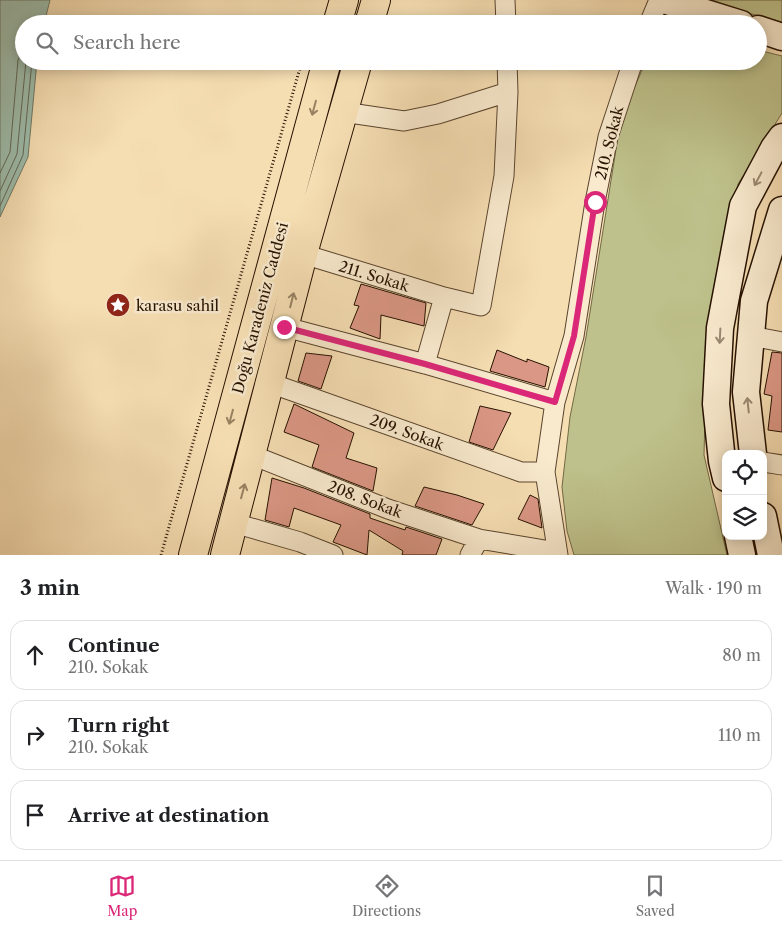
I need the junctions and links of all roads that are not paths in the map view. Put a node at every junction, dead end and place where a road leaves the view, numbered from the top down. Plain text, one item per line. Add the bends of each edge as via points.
1 (344, 0) edge
2 (376, 0) edge
3 (505, 0) edge
4 (659, 0) edge
5 (664, 0) edge
6 (340, 15) edge
7 (372, 15) edge
8 (506, 15) edge
9 (653, 15) edge
10 (712, 15) edge
11 (767, 32) edge
12 (782, 37) edge
13 (325, 70) edge
14 (356, 70) edge
15 (507, 70) edge
16 (630, 70) edge
17 (508, 92) junction
18 (344, 112) junction
19 (782, 137) edge
20 (782, 210) edge
21 (303, 254) junction
22 (775, 256) edge
23 (444, 297) junction
24 (284, 327) junction
25 (751, 336) junction
26 (782, 342) edge
27 (425, 364) junction
28 (270, 383) junction
29 (555, 402) junction
30 (753, 450) edge
31 (252, 455) junction
32 (722, 461) edge
33 (767, 463) edge
34 (782, 465) edge
35 (545, 472) junction
36 (234, 523) junction
37 (767, 530) edge
38 (739, 540) edge
39 (475, 547) edge
40 (558, 554) edge
41 (774, 554) edge
42 (193, 555) edge
43 (225, 555) edge
44 (333, 555) edge
45 (742, 555) edge

1 - 6 main road
2 - 7 main road
3 - 8 street
4 - 9 street
5 - 10 main road
11 - 12 main road
13 -> 42 main road, Doğu Karadeniz Caddesi
14 - 18 main road, Doğu Karadeniz Caddesi
15 - 17 street
16 - 29 street, 210. Sokak via 608,137 574,336
17 - 18 street via 404,121
17 - 23 street, 211. Sokak via 504,176 481,306
18 - 21 main road, Doğu Karadeniz Caddesi
19 -> 32 main road via 743,206 720,328 716,404
20 - 22 main road
21 - 23 street, 211. Sokak
24 -> 21 main road, Doğu Karadeniz Caddesi
22 - 25 main road via 754,301
23 - 27 street
24 - 27 street
24 - 28 main road, Doğu Karadeniz Caddesi
25 - 26 street
30 -> 25 main road via 746,392
27 - 29 street
28 - 31 main road, Doğu Karadeniz Caddesi
28 - 35 street, 209. Sokak via 521,472
29 - 35 street, 210. Sokak
36 -> 31 main road, Doğu Karadeniz Caddesi
31 - 39 street, 208. Sokak
33 - 34 street
35 - 40 street, 210. Sokak
36 - 43 main road, Doğu Karadeniz Caddesi
36 - 44 street
37 - 41 main road
38 - 45 main road
39 - 40 street, 208. Sokak

